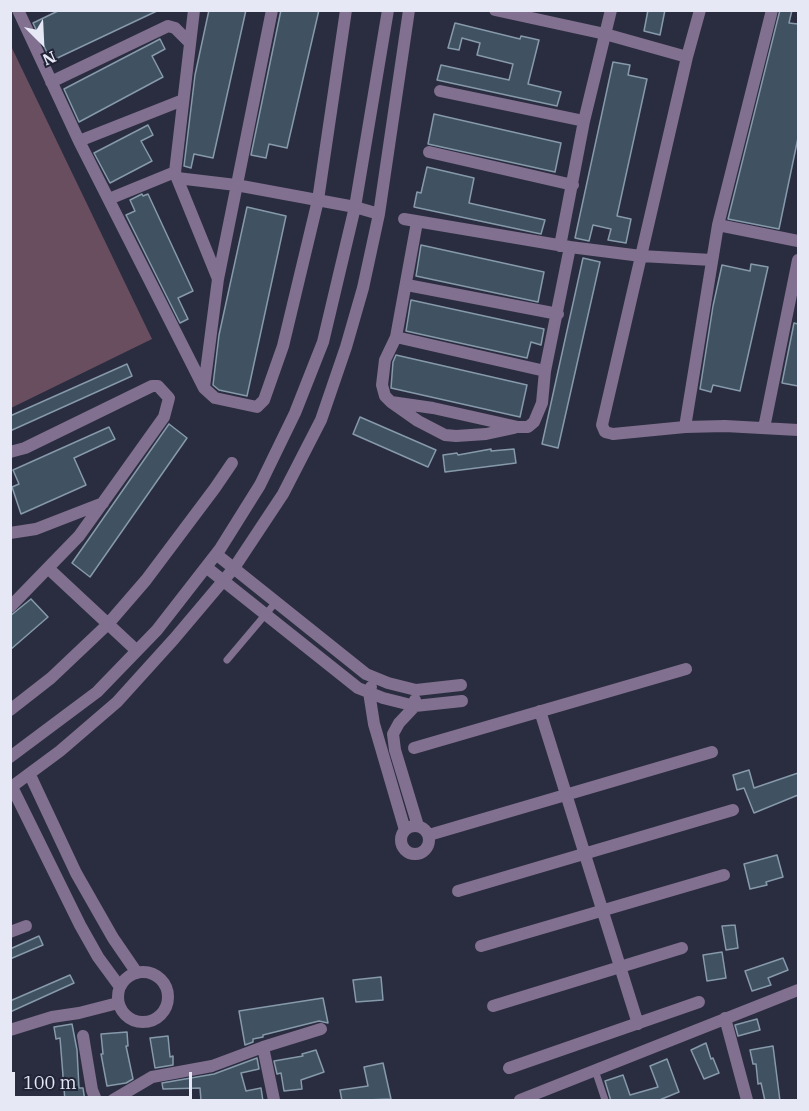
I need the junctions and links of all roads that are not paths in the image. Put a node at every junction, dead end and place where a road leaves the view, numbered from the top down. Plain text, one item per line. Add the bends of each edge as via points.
1 (194, 10) edge
2 (272, 10) edge
3 (346, 10) edge
4 (388, 10) edge
5 (410, 10) edge
6 (495, 10) edge
7 (611, 10) edge
8 (700, 10) edge
9 (772, 10) edge
10 (20, 11) edge
11 (605, 34) junction
12 (189, 42) junction
13 (687, 57) junction
14 (51, 82) junction
15 (440, 91) dead end
16 (183, 100) junction
17 (584, 121) junction
18 (79, 141) junction
19 (429, 152) dead end
20 (176, 175) junction
21 (236, 185) junction
22 (573, 185) junction
23 (109, 199) junction
24 (318, 200) junction
25 (355, 207) junction
26 (379, 214) junction
27 (404, 219) dead end
28 (417, 222) junction
29 (718, 225) junction
30 (798, 241) edge
31 (565, 246) junction
32 (641, 256) junction
33 (712, 260) junction
34 (798, 260) edge
35 (218, 279) junction
36 (406, 285) junction
37 (558, 314) junction
38 (396, 337) junction
39 (545, 371) junction
40 (204, 388) junction
41 (390, 402) junction
42 (685, 427) junction
43 (518, 428) junction
44 (764, 428) junction
45 (798, 430) edge
46 (10, 452) edge
47 (232, 463) dead end
48 (103, 503) junction
49 (10, 533) edge
50 (216, 554) junction
51 (206, 567) junction
52 (234, 568) junction
53 (49, 569) junction
54 (223, 580) junction
55 (276, 602) junction
56 (11, 606) edge
57 (266, 614) junction
58 (108, 624) junction
59 (137, 651) junction
60 (227, 660) dead end
61 (686, 669) dead end
62 (375, 678) junction
63 (461, 686) dead end
64 (416, 690) junction
65 (369, 692) junction
66 (462, 701) dead end
67 (414, 706) junction
68 (10, 710) edge
69 (540, 711) junction
70 (414, 748) dead end
71 (712, 752) dead end
72 (10, 757) edge
73 (30, 775) junction
74 (11, 788) edge
75 (567, 795) junction
76 (733, 810) dead end
77 (418, 826) junction
78 (405, 830) junction
79 (429, 835) junction
80 (585, 854) junction
81 (76, 873) junction
82 (724, 875) dead end
83 (57, 882) junction
84 (458, 891) dead end
85 (603, 910) junction
86 (26, 926) dead end
87 (10, 932) edge
88 (481, 946) dead end
89 (682, 948) dead end
90 (620, 967) junction
91 (137, 973) junction
92 (120, 987) junction
93 (798, 990) edge
94 (699, 1002) dead end
95 (118, 1003) junction
96 (493, 1006) dead end
97 (725, 1018) junction
98 (638, 1024) junction
99 (321, 1029) dead end
100 (10, 1030) edge
101 (83, 1036) dead end
102 (263, 1047) junction
103 (509, 1068) dead end
104 (595, 1070) junction
105 (96, 1101) edge
106 (113, 1101) edge
107 (274, 1101) edge
108 (520, 1101) edge
109 (605, 1101) edge
110 (747, 1101) edge

1 - 12 street
2 - 21 street
3 - 24 street
4 - 25 street
5 - 26 street
6 - 11 street
7 - 11 street
8 - 13 street
9 - 29 street
10 - 14 street
11 - 13 street
11 - 17 street
12 - 14 street via 168,26
12 - 16 street
13 - 32 street
14 - 18 street
15 - 17 street
16 - 18 street
16 - 20 street
17 - 22 street
18 - 23 street
19 - 22 street
20 - 21 street
20 - 23 street
20 - 35 street
21 - 24 street
21 - 35 street
22 - 31 street
23 - 40 street
24 - 25 street
24 - 40 street via 283,346 264,400 251,407 215,398
25 - 26 street
25 - 50 street via 323,342 295,413 260,485
26 - 52 street via 363,288 321,420 283,494
27 - 28 street
28 - 31 street
28 - 36 street
29 - 30 street
29 - 33 street
31 - 32 street
31 - 37 street
32 - 33 street
32 - 42 street via 602,425 605,432 613,434
33 - 42 street
34 - 44 street
35 - 40 street
36 - 37 street
36 - 38 street
37 - 39 street
38 - 39 street
38 - 41 street via 385,360 382,385
39 - 43 street via 542,404 534,422
41 - 43 street
41 - 43 street via 445,435
42 - 44 street
44 - 45 street
46 - 48 street via 158,386 169,401 164,417
47 - 58 street via 146,580
48 - 49 street via 36,529
48 - 53 street
50 - 51 street
50 - 52 street
51 - 54 street
51 - 59 street
52 - 54 street
52 - 55 street
53 - 56 street
53 - 58 street
54 - 57 street
54 - 73 street via 117,702
55 - 57 lane
55 - 62 street
57 - 60 lane
57 - 65 street via 358,688
58 - 59 street
58 - 68 street
59 - 72 street via 97,692
61 - 69 street
62 - 64 street
62 - 65 street
63 - 64 street
64 - 67 street
65 - 67 street
65 - 78 street via 374,724
66 - 67 street
67 - 77 street via 393,734
69 - 70 street
69 - 75 street
71 - 75 street
73 - 74 street
73 - 81 street
74 - 83 street
75 - 79 street
75 - 80 street
76 - 80 street
77 - 78 street
77 - 79 street
78 - 79 street via 402,844 412,854 426,849
80 - 84 street
80 - 85 street
81 - 83 street
81 - 91 street
82 - 85 street
83 - 92 street via 98,957
85 - 88 street
85 - 90 street
86 - 87 street
89 - 90 street
90 - 96 street
90 - 98 street
91 - 92 street
91 - 95 street via 153,974 165,984 168,1000 162,1014 148,1022 132,1021
92 - 95 street
93 - 97 street
94 - 98 street
95 - 100 street
97 - 104 street
97 - 110 street
98 - 103 street
99 - 102 street
101 - 105 street
102 - 106 street via 212,1066 152,1077
102 - 107 street
104 - 108 street
104 - 109 lane

